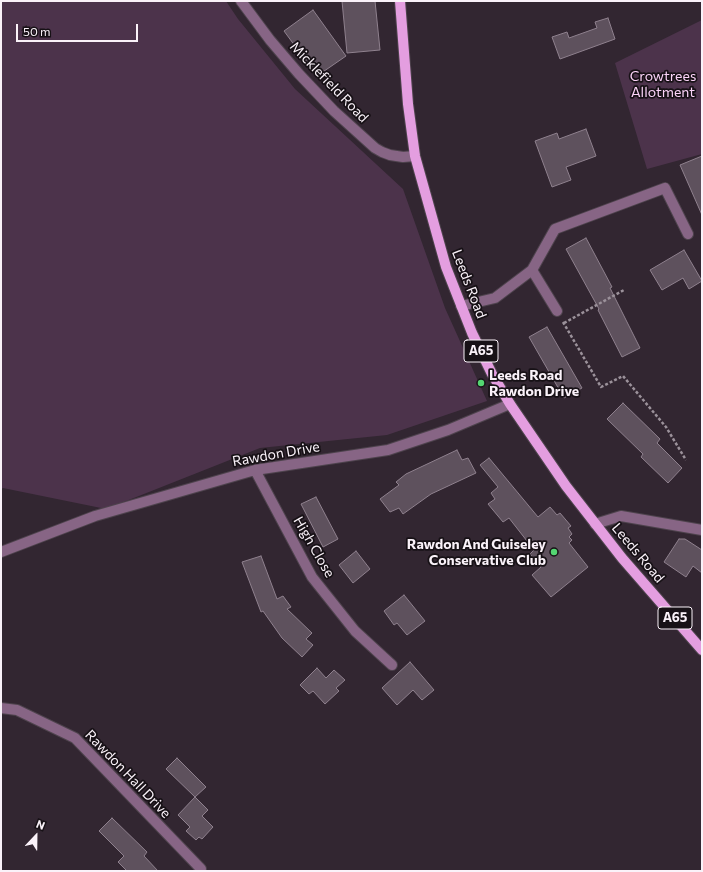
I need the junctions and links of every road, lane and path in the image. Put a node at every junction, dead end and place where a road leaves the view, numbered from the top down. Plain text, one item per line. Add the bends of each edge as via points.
1 (241, 1) edge
2 (400, 1) edge
3 (415, 156) junction
4 (688, 234) dead end
5 (532, 270) junction
6 (624, 290) dead end
7 (461, 306) junction
8 (557, 311) joint
9 (564, 323) junction
10 (510, 404) junction
11 (686, 460) dead end
12 (255, 470) junction
13 (595, 524) junction
14 (702, 530) edge
15 (1, 552) edge
16 (702, 650) edge
17 (392, 665) dead end
18 (1, 708) edge
19 (201, 869) dead end

1 - 3 street, Micklefield Road via 299,74 334,111 375,148 402,157
2 - 3 main road, Leeds Road / A65
3 - 7 main road, Leeds Road / A65 via 446,267
4 - 5 street via 665,188 555,229
5 - 7 street via 495,298
5 - 8 street
6 - 9 path
7 - 10 main road, Leeds Road / A65 via 492,374
8 - 9 path
9 - 11 path via 601,387 623,376 666,428
10 - 12 street, Rawdon Drive via 448,430 388,450
10 - 13 main road, Leeds Road / A65
12 - 15 street, Rawdon Drive via 95,516
12 - 17 street, High Close via 312,577 355,631
13 - 14 street via 621,516
13 - 16 main road, Leeds Road / A65
18 - 19 street, Rawdon Hall Drive via 17,710 75,738

